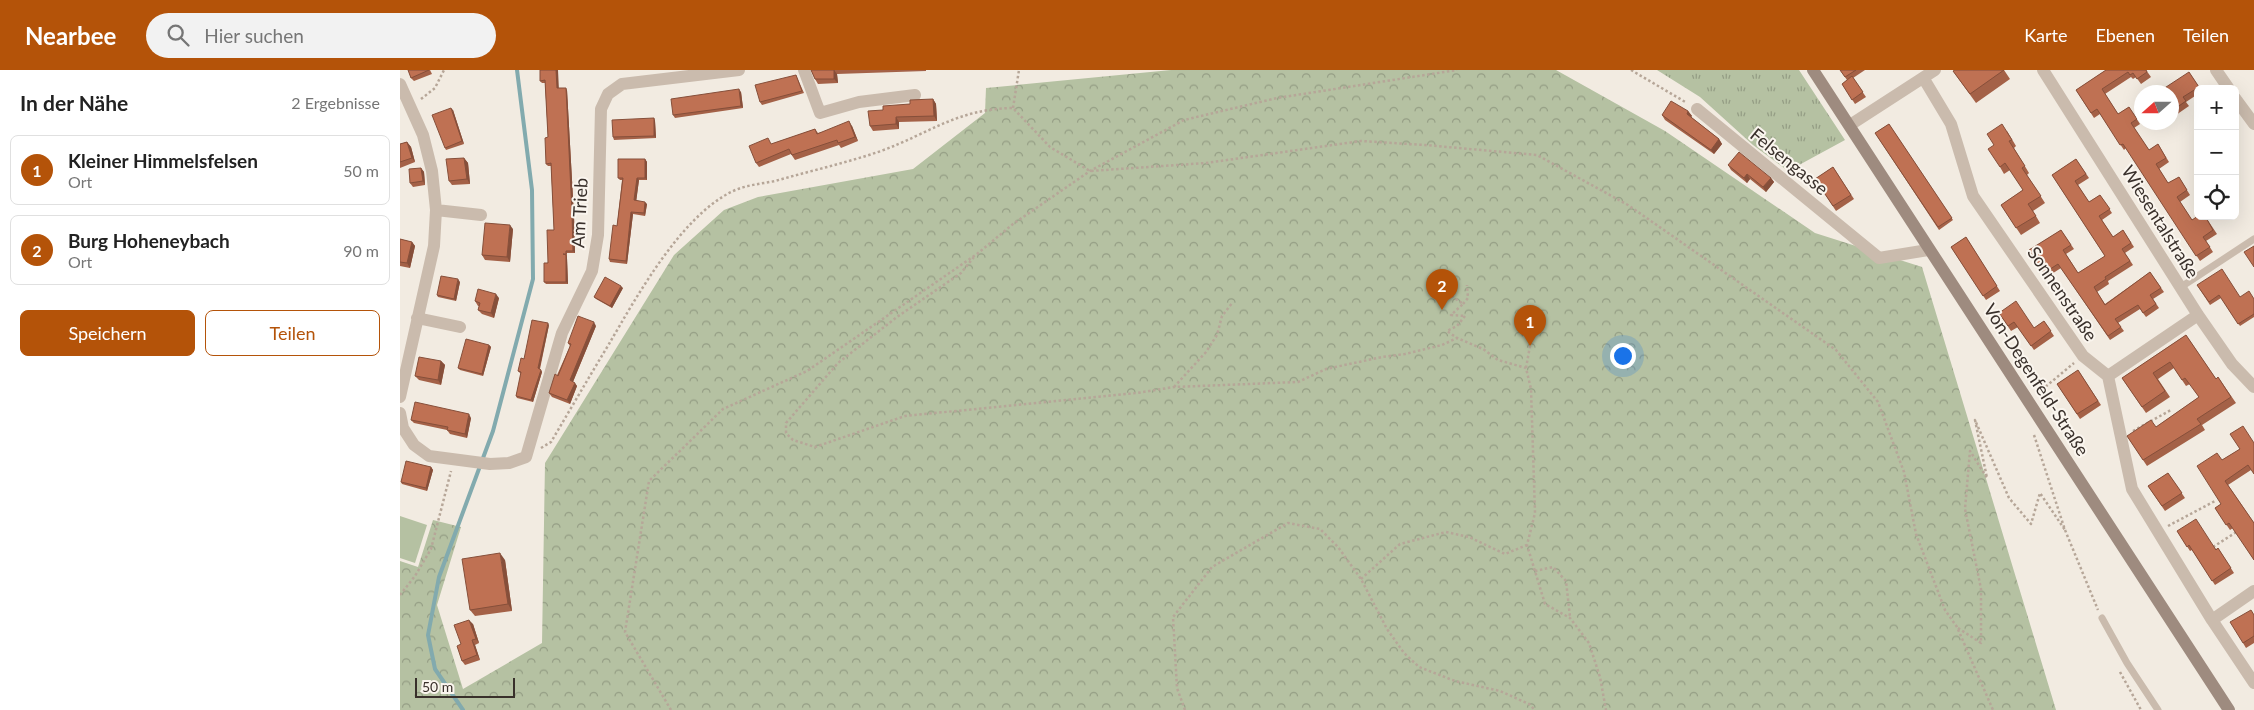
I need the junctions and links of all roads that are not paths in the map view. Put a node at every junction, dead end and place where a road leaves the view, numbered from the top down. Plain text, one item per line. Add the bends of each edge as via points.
1 (739, 70) edge
2 (804, 70) edge
3 (1813, 70) edge
4 (1935, 70) edge
5 (2043, 70) edge
6 (2216, 70) edge
7 (1924, 79) junction
8 (400, 84) edge
9 (2226, 85) edge
10 (915, 95) dead end
11 (2239, 103) edge
12 (1697, 109) road end
13 (2254, 124) edge
14 (1850, 125) junction
15 (436, 210) junction
16 (481, 214) dead end
17 (2254, 239) edge
18 (1928, 250) junction
19 (2181, 287) junction
20 (2198, 315) junction
21 (417, 318) junction
22 (460, 326) dead end
23 (2108, 376) junction
24 (2254, 387) edge
25 (400, 397) edge
26 (400, 413) edge
27 (2254, 591) edge
28 (2102, 618) road end
29 (2212, 620) junction
30 (2254, 683) edge
31 (2158, 710) edge
32 (2229, 710) edge

1 - 26 street, Am Trieb via 622,84 608,94 601,110 598,235 592,271 562,333 526,457 509,463 490,464 430,456 414,445 403,428
2 - 10 street via 820,113 859,102
3 - 14 main road, Von-Degenfeld-Straße
4 - 7 street
5 - 19 street, Wiesentalstraße
6 - 9 street
7 - 14 street
7 - 23 street, Sonnenstraße via 1951,124 1973,196 2083,356
8 - 15 street via 423,134 432,170
11 - 13 street
12 - 18 street, Felsengasse via 1879,258
14 - 18 main road, Von-Degenfeld-Straße
15 - 16 street
15 - 21 street via 434,246
17 - 19 lane
18 - 32 main road, Von-Degenfeld-Straße
19 - 20 street, Wiesentalstraße
20 - 23 street
20 - 24 street, Wiesentalstraße via 2232,364
21 - 22 street
21 - 25 street
23 - 29 street via 2132,489
27 - 29 street
28 - 31 lane
29 - 30 street

